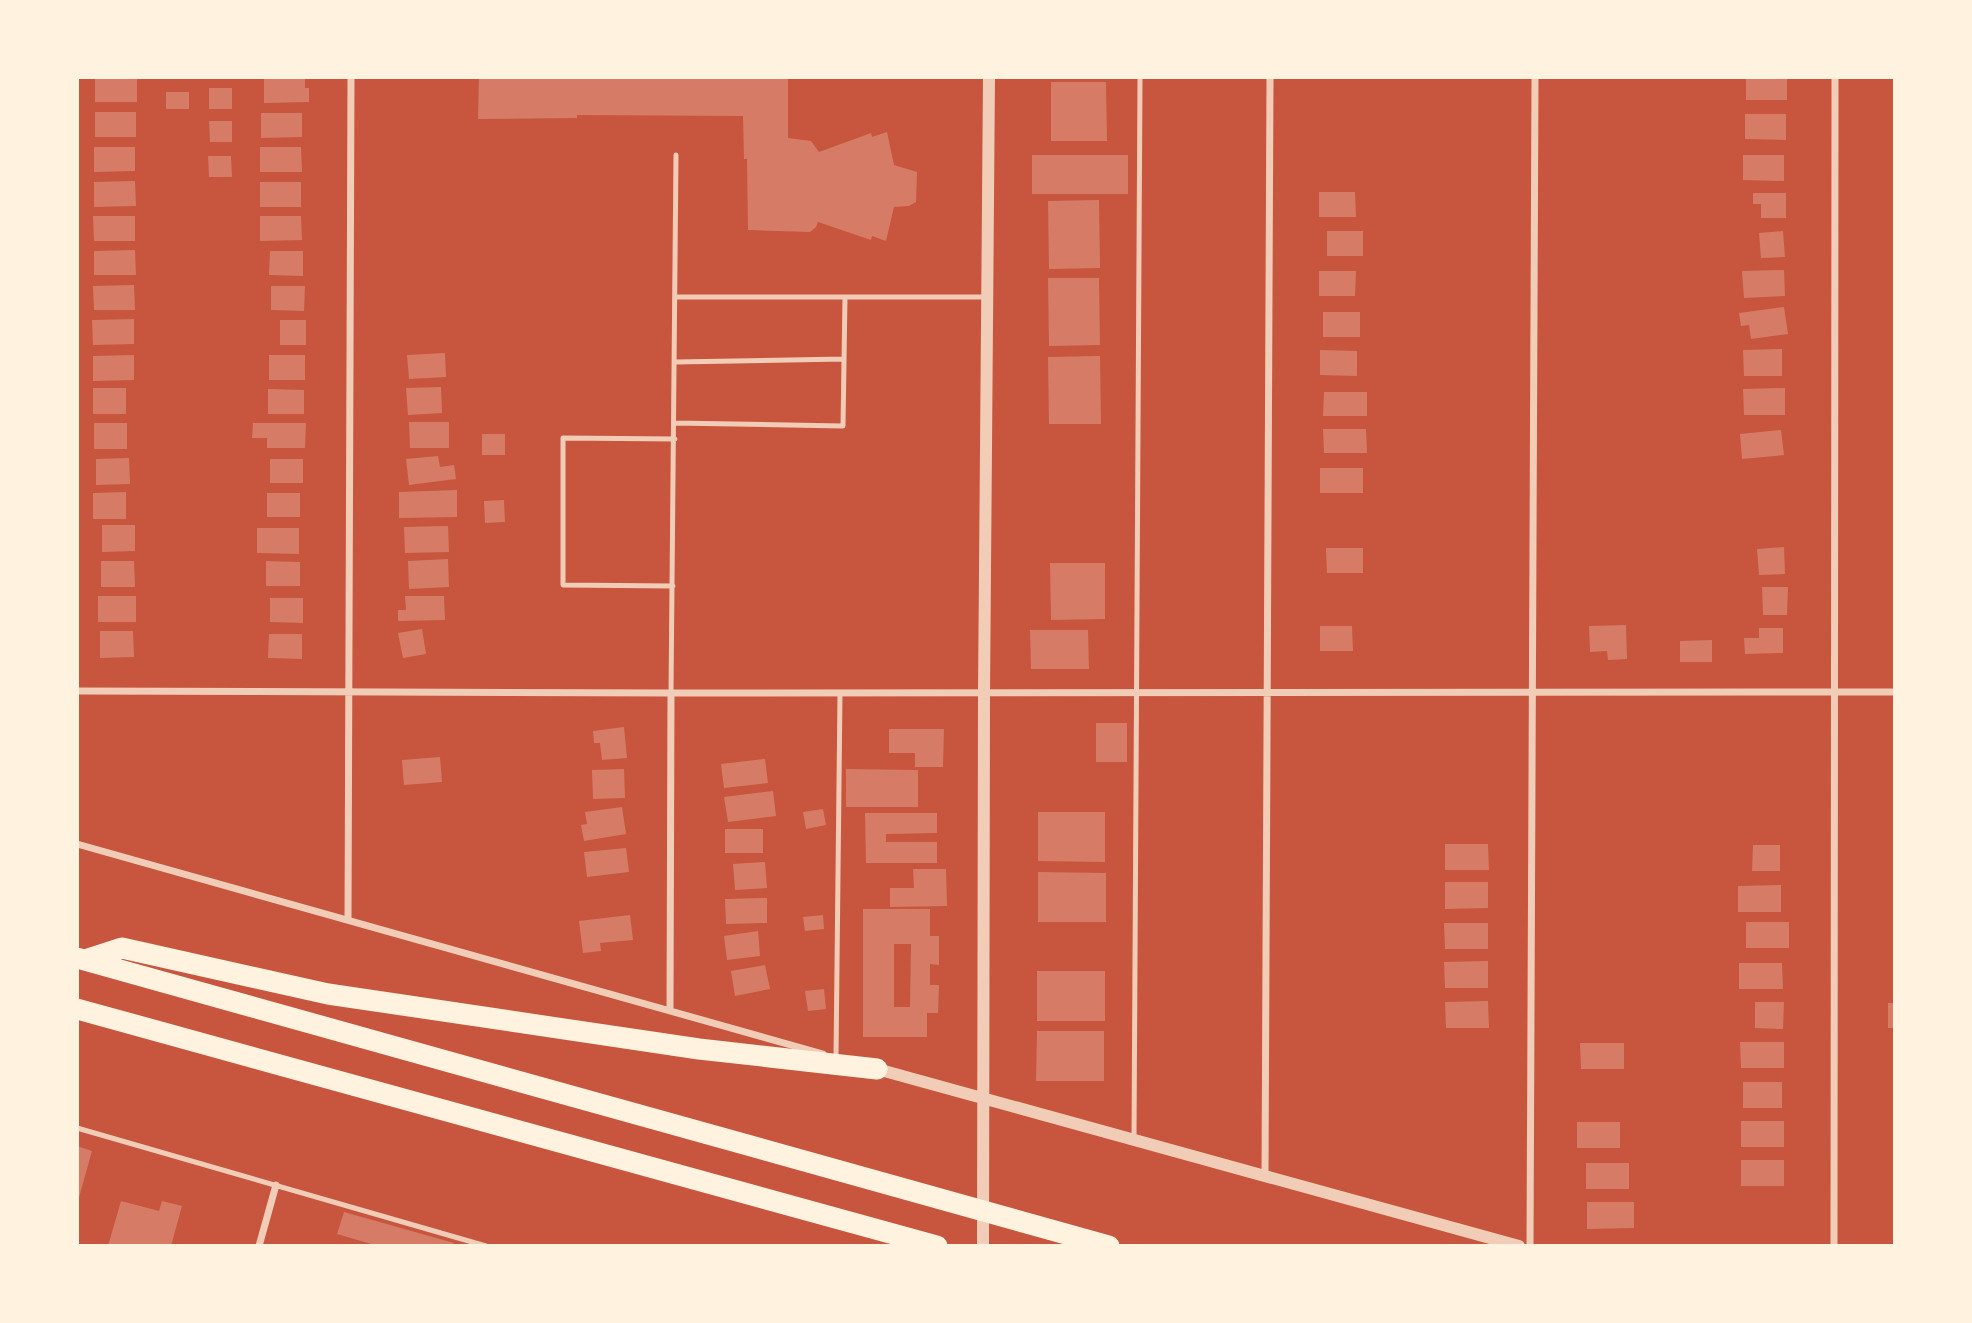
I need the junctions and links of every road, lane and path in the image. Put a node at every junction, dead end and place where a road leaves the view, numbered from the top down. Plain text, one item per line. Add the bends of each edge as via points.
1 (351, 77) edge
2 (989, 77) edge
3 (1140, 77) edge
4 (1270, 77) edge
5 (1535, 77) edge
6 (1835, 77) edge
7 (676, 155) dead end
8 (676, 297) junction
9 (845, 297) junction
10 (988, 297) junction
11 (844, 359) junction
12 (675, 362) junction
13 (675, 423) junction
14 (675, 439) junction
15 (673, 586) junction
16 (77, 691) edge
17 (348, 692) junction
18 (1533, 692) junction
19 (1836, 692) junction
20 (1895, 692) edge
21 (671, 693) junction
22 (841, 693) junction
23 (984, 693) junction
24 (1136, 693) junction
25 (1267, 693) junction
26 (77, 844) edge
27 (348, 919) junction
28 (81, 959) edge
29 (77, 1009) edge
30 (670, 1010) junction
31 (836, 1057) junction
32 (877, 1069) junction
33 (983, 1100) junction
34 (77, 1128) edge
35 (1134, 1140) junction
36 (1265, 1175) junction
37 (276, 1185) junction
38 (259, 1246) edge
39 (486, 1246) edge
40 (937, 1246) edge
41 (984, 1246) edge
42 (1109, 1246) edge
43 (1519, 1246) edge
44 (1530, 1246) edge
45 (1834, 1246) edge

1 - 17 street
2 - 10 street
3 - 24 lane
4 - 25 street
5 - 18 street
6 - 19 street
7 - 8 lane
8 - 9 lane
8 - 12 lane
9 - 10 lane
9 - 11 lane
10 - 23 street
11 - 12 lane
11 - 13 lane via 843,426
12 - 13 lane
13 - 14 lane
14 - 15 lane
14 - 15 lane via 563,438 563,585
15 - 21 lane
16 - 17 street
17 - 21 street
17 - 27 street
18 - 19 street
18 - 25 street
18 - 44 street
19 - 20 street
19 - 45 street
21 - 22 street
21 - 30 street
22 - 23 street
22 - 31 lane
23 - 24 street
23 - 33 street
24 - 25 street
24 - 35 lane
25 - 36 street
26 - 27 street
27 - 30 street
28 - 32 highway via 122,948 328,993 699,1049
28 - 42 highway
29 - 40 highway
30 - 31 street
31 - 32 street
32 - 33 street
33 - 35 street
33 - 41 street
34 - 37 lane
35 - 36 street
36 - 43 street
37 - 38 street
37 - 39 lane

